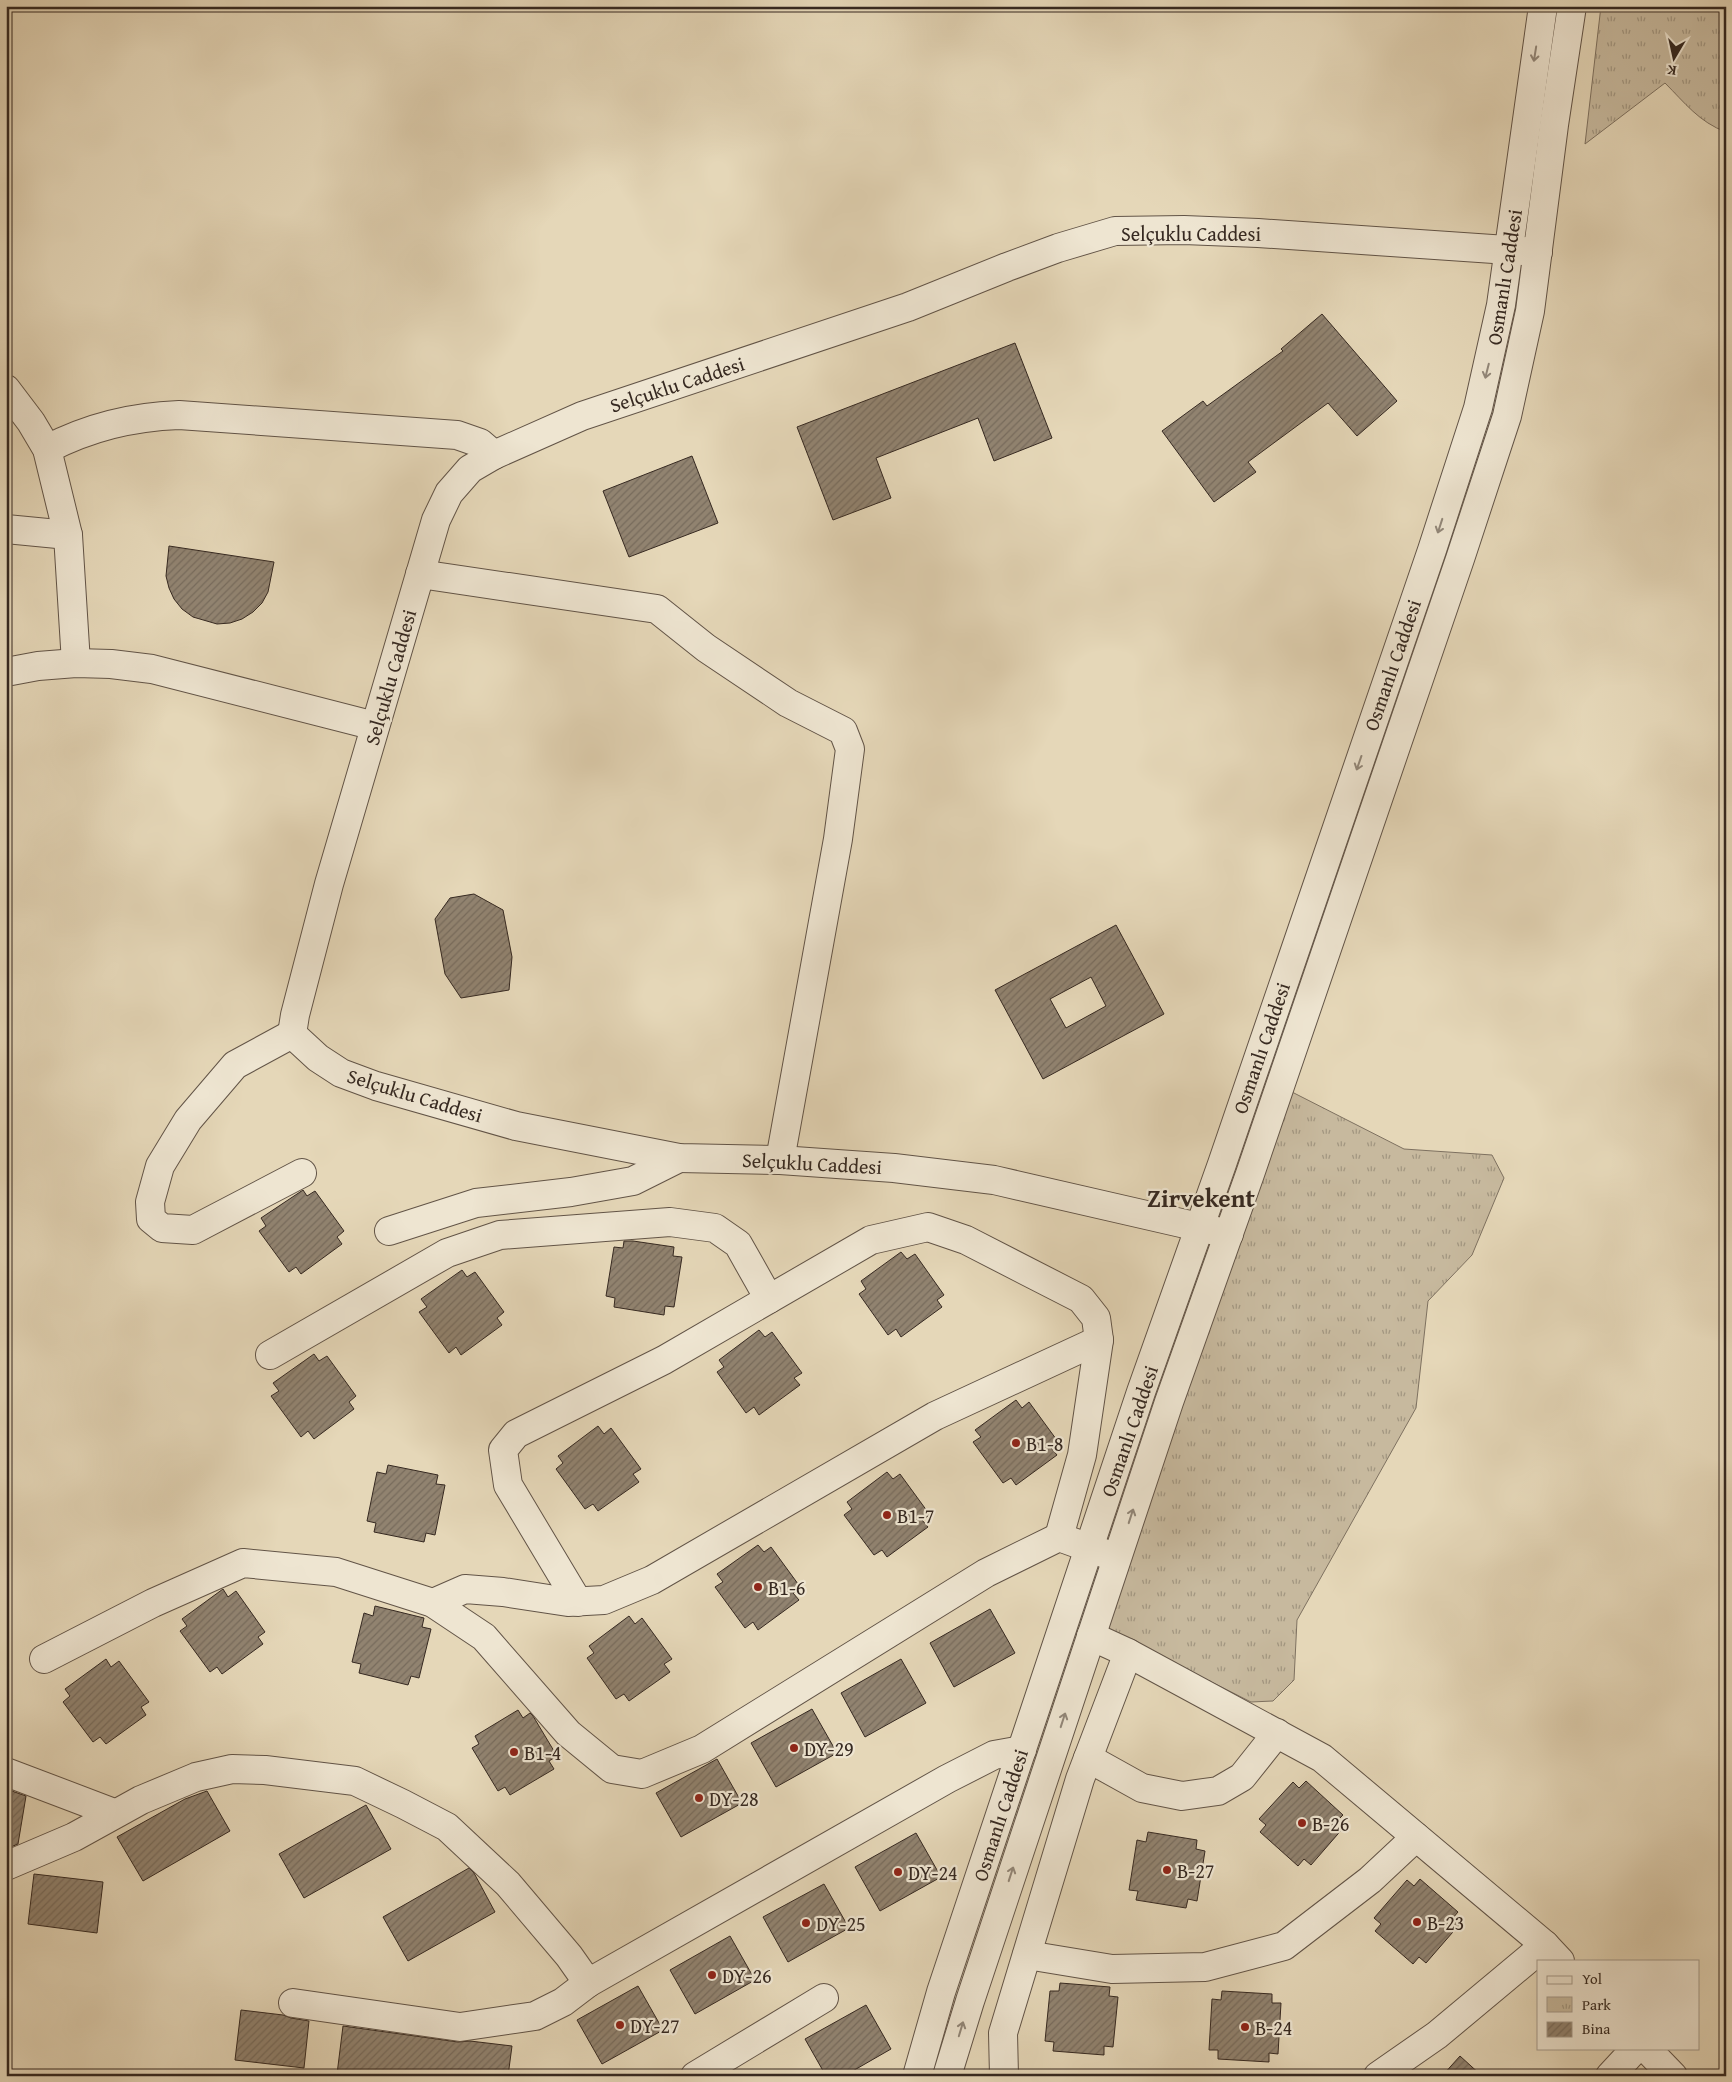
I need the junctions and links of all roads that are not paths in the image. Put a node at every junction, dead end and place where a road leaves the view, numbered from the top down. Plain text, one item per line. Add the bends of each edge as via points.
1 (1543, 6) edge
2 (1572, 6) edge
3 (1510, 250) junction
4 (1538, 252) junction
5 (6, 389) edge
6 (19, 421) edge
7 (48, 449) junction
8 (494, 455) junction
9 (6, 529) edge
10 (68, 535) junction
11 (420, 574) junction
12 (76, 663) junction
13 (6, 672) edge
14 (375, 726) junction
15 (292, 1034) junction
16 (679, 1158) junction
17 (780, 1160) junction
18 (302, 1173) dead end
19 (1200, 1226) junction
20 (389, 1231) dead end
21 (1229, 1234) junction
22 (769, 1299) junction
23 (1099, 1340) junction
24 (270, 1355) dead end
25 (1059, 1537) junction
26 (1089, 1549) junction
27 (1117, 1558) junction
28 (578, 1602) junction
29 (433, 1603) junction
30 (1091, 1636) junction
31 (1128, 1652) junction
32 (44, 1659) dead end
33 (1277, 1733) junction
34 (1022, 1750) junction
35 (1088, 1758) junction
36 (6, 1772) edge
37 (114, 1814) junction
38 (1416, 1836) junction
39 (6, 1866) edge
40 (1553, 1953) edge
41 (1026, 1955) junction
42 (1537, 1964) edge
43 (588, 1984) junction
44 (824, 1998) dead end
45 (293, 2003) dead end
46 (1634, 2050) edge
47 (1648, 2050) edge
48 (695, 2076) edge
49 (917, 2076) edge
50 (947, 2076) edge
51 (1004, 2076) edge
52 (1378, 2076) edge
53 (1610, 2076) edge
54 (1673, 2076) edge

1 -> 3 street, Osmanlı Caddesi
2 - 4 street, Osmanlı Caddesi
3 - 4 street, Selçuklu Caddesi
3 - 8 street, Selçuklu Caddesi via 1258,233 1115,231 1007,267 908,307 582,416
3 -> 19 street, Osmanlı Caddesi via 1478,408
4 - 21 street, Osmanlı Caddesi via 1530,311 1507,416
5 - 6 street
6 - 7 street
7 - 8 street via 88,430 122,420 179,415 457,435 480,444
7 - 10 street
8 - 11 street, Selçuklu Caddesi via 470,469 449,493 436,520
9 - 10 street
10 - 12 street
11 - 14 street, Selçuklu Caddesi
11 - 17 street via 656,610 788,703 843,731 850,749 838,839
12 - 13 street
12 - 14 street via 152,669
14 - 15 street, Selçuklu Caddesi via 329,884
15 - 16 street, Selçuklu Caddesi via 318,1058 341,1073 376,1086 516,1126
15 - 18 street via 235,1065 188,1120 160,1166 150,1202 151,1219 162,1228 193,1230
16 - 17 street, Selçuklu Caddesi
16 - 20 street via 633,1181 476,1203
17 - 19 street, Selçuklu Caddesi via 894,1168 994,1180
19 - 21 street, Selçuklu Caddesi
19 - 26 street, Osmanlı Caddesi
27 -> 21 street, Osmanlı Caddesi
22 - 23 street via 871,1240 928,1227 966,1240 1081,1299 1096,1318
22 - 24 street via 738,1244 715,1228 670,1222 500,1235 447,1253
22 - 28 street via 664,1360 516,1434 503,1450 508,1485
23 - 25 street via 1082,1456
23 - 28 street via 936,1416 652,1580 604,1600
25 - 26 street
25 - 29 street via 986,1573 702,1749 642,1774 612,1769 604,1763 568,1733 484,1637
26 - 27 street
26 - 34 street, Osmanlı Caddesi
27 - 30 street, Osmanlı Caddesi
28 - 29 street via 465,1589
29 - 32 street via 336,1572 243,1563
30 - 31 street
50 -> 30 street, Osmanlı Caddesi
31 - 33 street
31 - 35 street
33 - 35 street via 1242,1777 1218,1791 1182,1796 1142,1788
33 - 38 street via 1322,1758
34 - 43 street via 994,1755 947,1778
34 - 49 street, Osmanlı Caddesi via 941,1992
35 - 41 street
36 - 37 street
37 - 39 street
37 - 43 street via 196,1777 232,1769 355,1781 447,1828 508,1884 569,1956
38 - 40 street
38 - 41 street via 1370,1880 1284,1946 1205,1967 1112,1969
41 - 51 street via 1003,2033
42 - 52 street
43 - 45 street via 535,2016 460,2027
44 - 48 street
46 - 53 street
47 - 54 street

